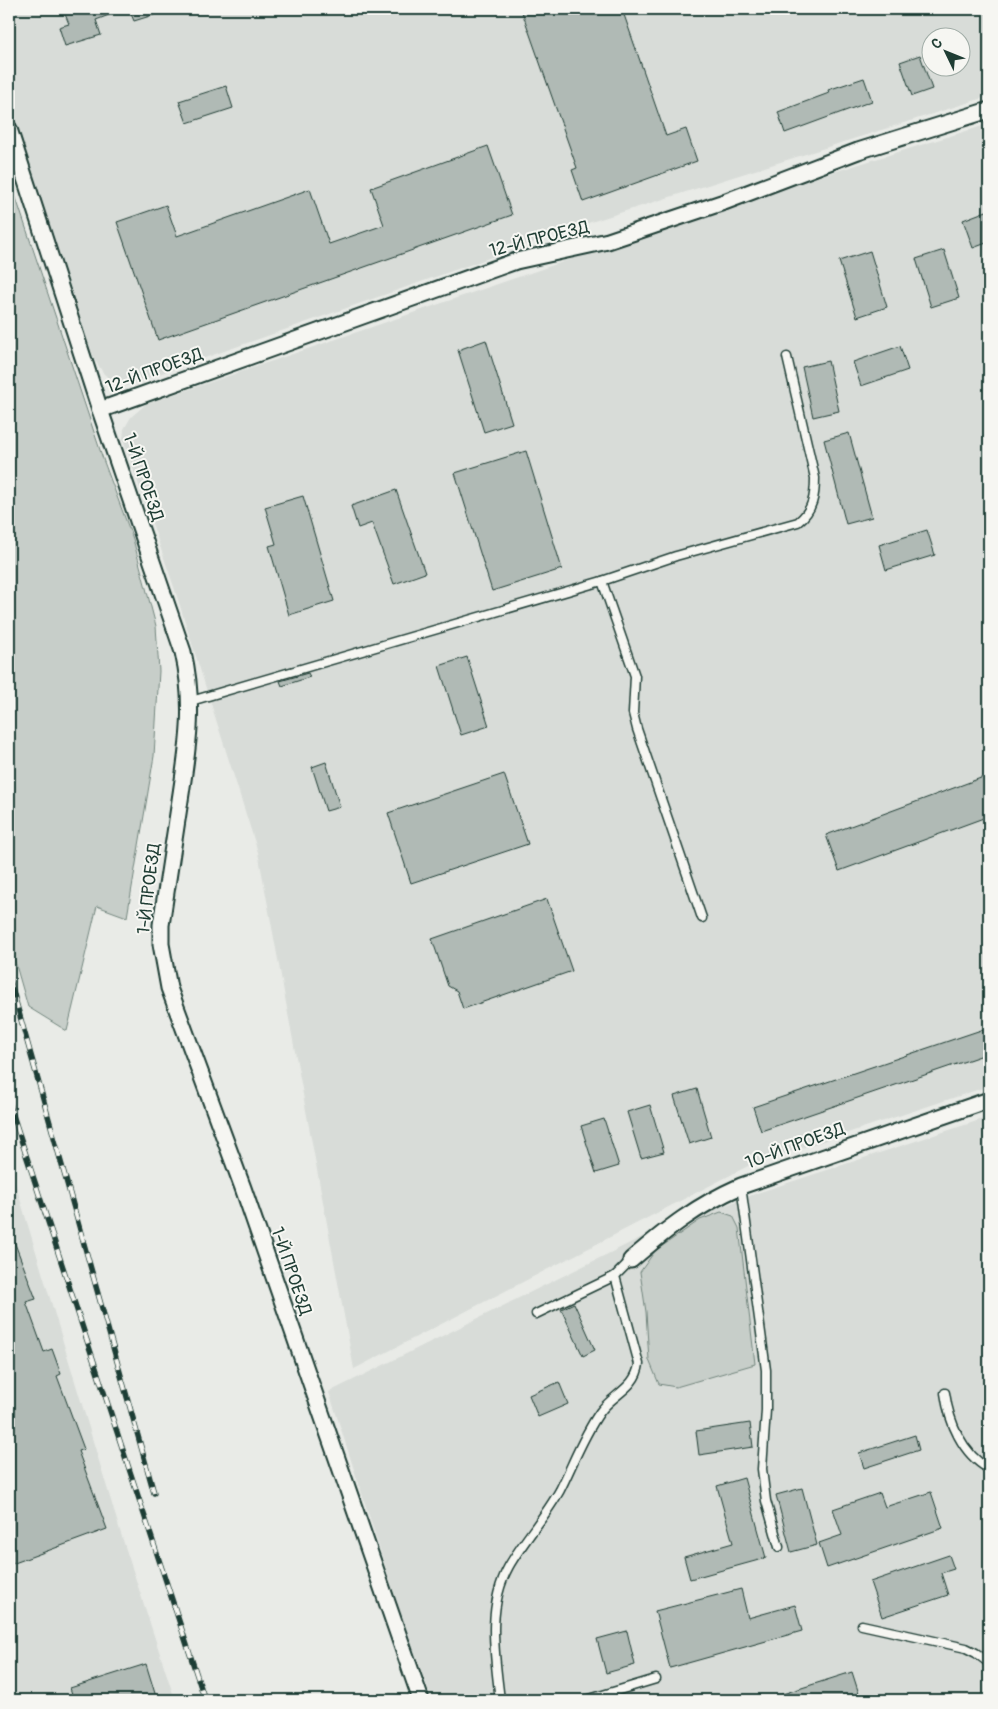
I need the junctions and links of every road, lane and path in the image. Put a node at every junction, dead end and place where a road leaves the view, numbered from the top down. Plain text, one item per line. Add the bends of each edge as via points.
1 (989, 110) edge
2 (9, 129) edge
3 (787, 357) dead end
4 (100, 410) junction
5 (602, 581) junction
6 (191, 701) junction
7 (702, 918) dead end
8 (989, 1100) edge
9 (741, 1186) junction
10 (631, 1260) joint
11 (615, 1276) junction
12 (536, 1314) dead end
13 (945, 1393) dead end
14 (989, 1469) edge
15 (779, 1547) dead end
16 (862, 1626) dead end
17 (989, 1663) edge
18 (656, 1679) dead end
19 (421, 1700) edge
20 (500, 1700) edge
21 (586, 1700) edge

1 - 4 street, 12-Й ПРОЕЗД via 858,152 608,241 516,261
2 - 4 street, 1-Й ПРОЕЗД
3 - 5 lane via 815,478 815,491 807,515 798,522 676,556
4 - 6 street, 1-Й ПРОЕЗД via 183,652
5 - 6 lane
5 - 7 lane via 635,676 633,713 637,729
6 - 19 street, 1-Й ПРОЕЗД via 162,925 164,967
8 - 9 street, 10-Й ПРОЕЗД
9 - 10 street, 10-Й ПРОЕЗД via 709,1200 675,1222
9 - 15 lane via 766,1370 762,1468 766,1501
10 - 11 lane
11 - 12 lane
11 - 20 lane via 639,1364 638,1374 632,1384 601,1410 559,1491 509,1566 498,1589 495,1653
13 - 14 lane via 953,1426 961,1442
16 - 17 lane via 966,1648
18 - 21 lane

